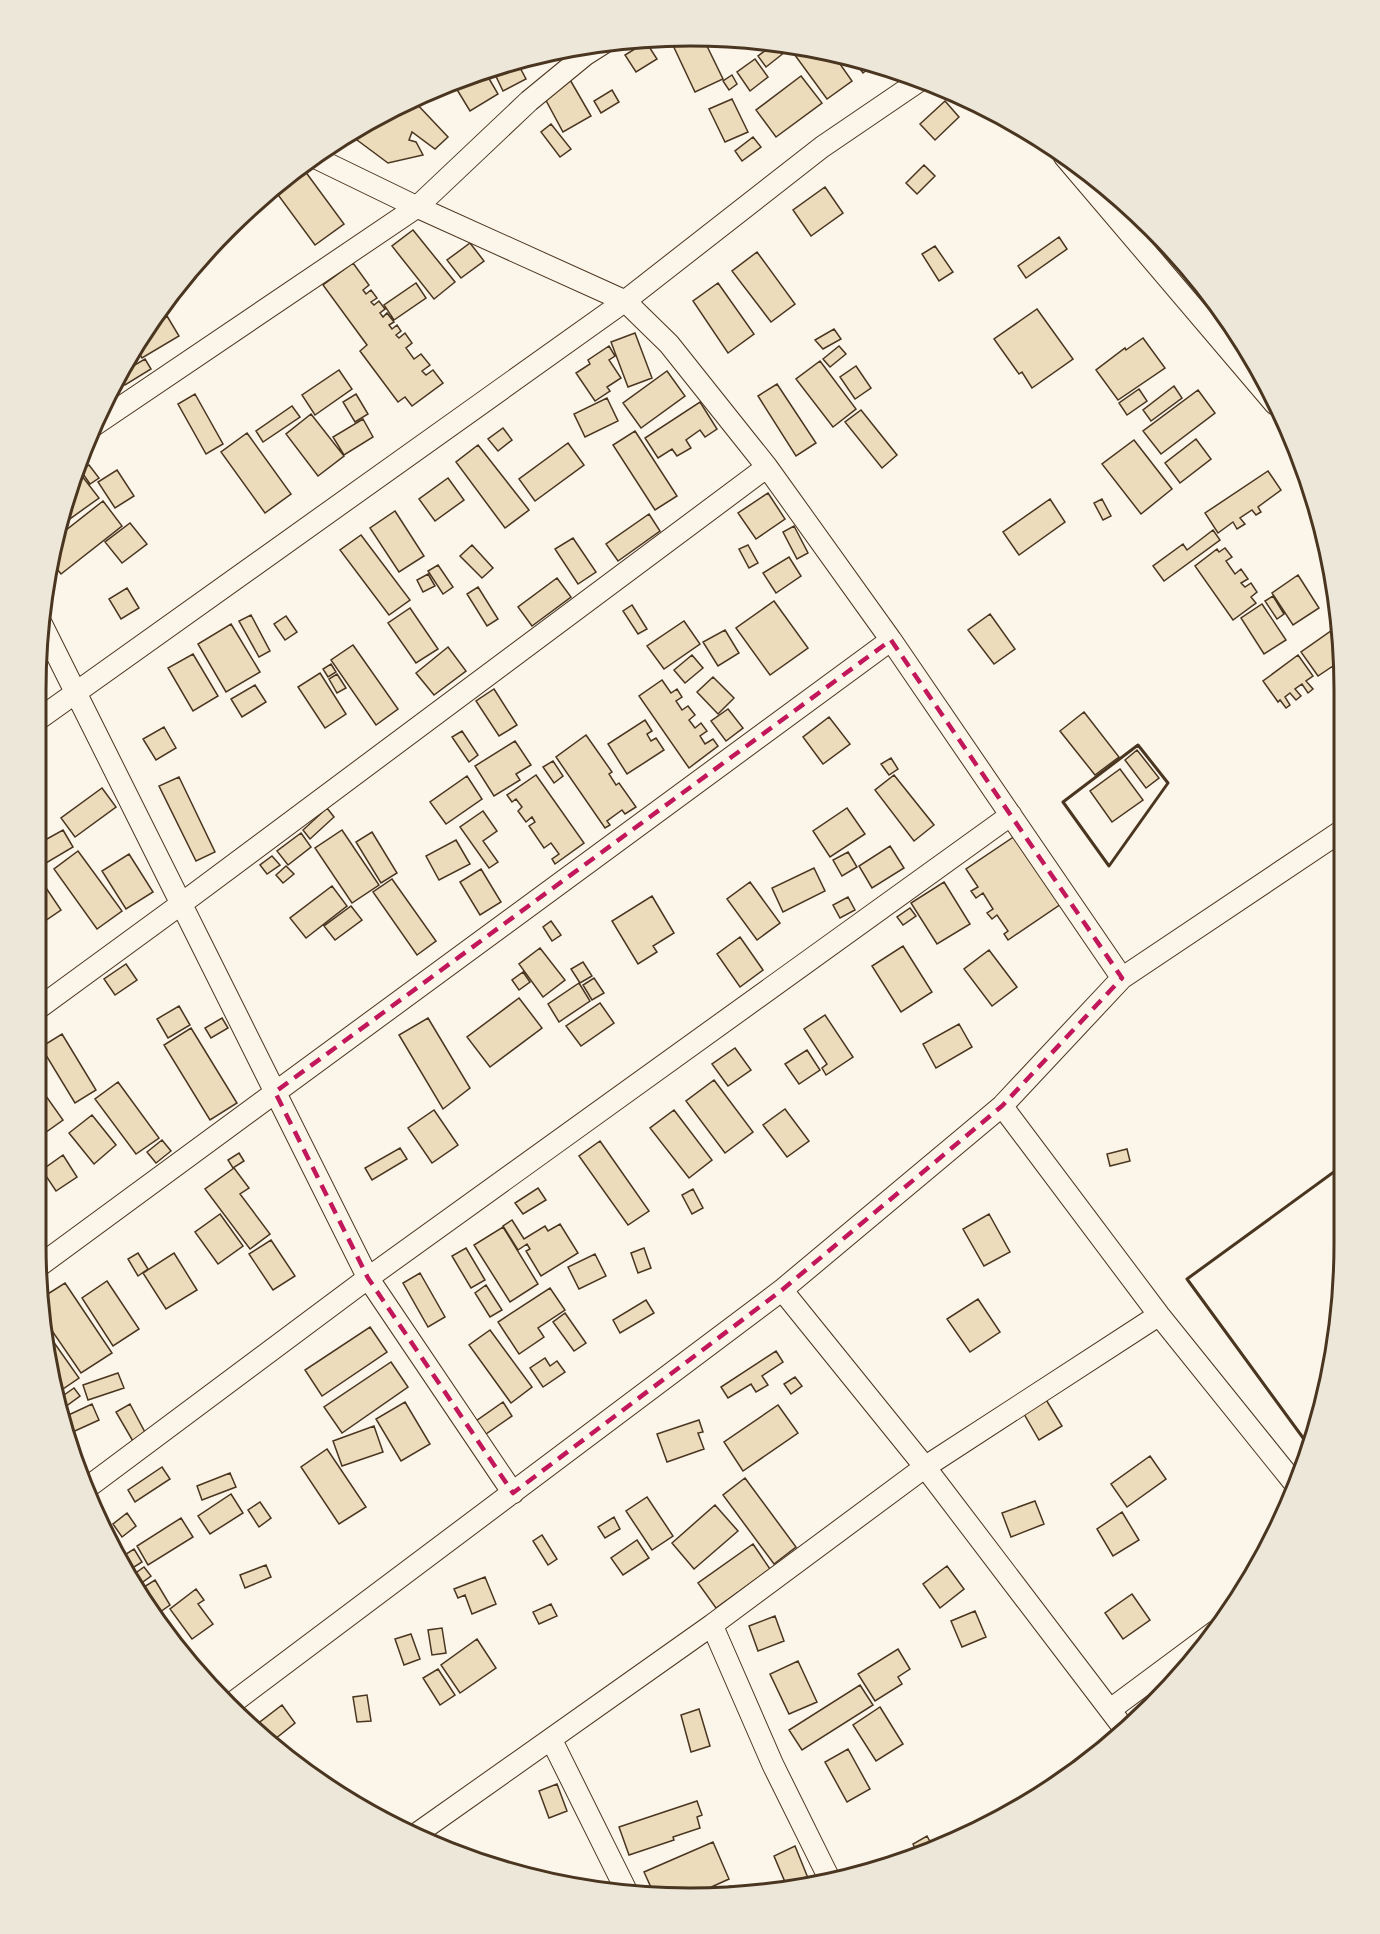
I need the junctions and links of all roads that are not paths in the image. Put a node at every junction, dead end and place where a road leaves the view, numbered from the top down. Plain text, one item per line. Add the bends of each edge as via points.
1 (586, 55) edge
2 (911, 86) edge
3 (323, 161) edge
4 (1088, 184) edge
5 (417, 207) junction
6 (625, 301) junction
7 (1252, 376) edge
8 (108, 416) edge
9 (767, 467) junction
10 (49, 639) edge
11 (891, 640) junction
12 (75, 692) junction
13 (46, 714) edge
14 (1011, 815) junction
15 (1334, 835) edge
16 (181, 904) junction
17 (1122, 978) junction
18 (46, 1003) edge
19 (275, 1092) junction
20 (1002, 1106) junction
21 (47, 1260) edge
22 (368, 1278) junction
23 (782, 1290) junction
24 (1159, 1316) junction
25 (925, 1467) junction
26 (1290, 1477) edge
27 (93, 1484) edge
28 (513, 1493) junction
29 (712, 1625) junction
30 (1187, 1652) edge
31 (236, 1700) edge
32 (1111, 1709) junction
33 (1120, 1722) edge
34 (551, 1739) junction
35 (423, 1829) edge
36 (826, 1873) edge
37 (623, 1884) edge

1 - 5 street via 529,101
2 - 6 street via 822,147
3 - 5 street
4 - 7 street
5 - 6 street
5 - 8 street
6 - 9 street via 669,344
6 - 12 street
9 - 11 street
9 - 16 street
10 - 12 street
11 - 14 street
11 - 19 street
12 - 13 street
12 - 16 street
14 - 17 street
14 - 22 street
15 - 17 street
16 - 18 street
16 - 19 street
17 - 20 street
19 - 21 street
19 - 22 street
20 - 23 street
20 - 24 street
22 - 27 street
22 - 28 street
23 - 25 street
23 - 28 street
24 - 25 street
24 - 26 street
25 - 29 street
25 - 32 street
28 - 31 street
29 - 34 street
29 - 36 street via 773,1765
30 - 32 street
32 - 33 street
34 - 35 street
34 - 37 street

